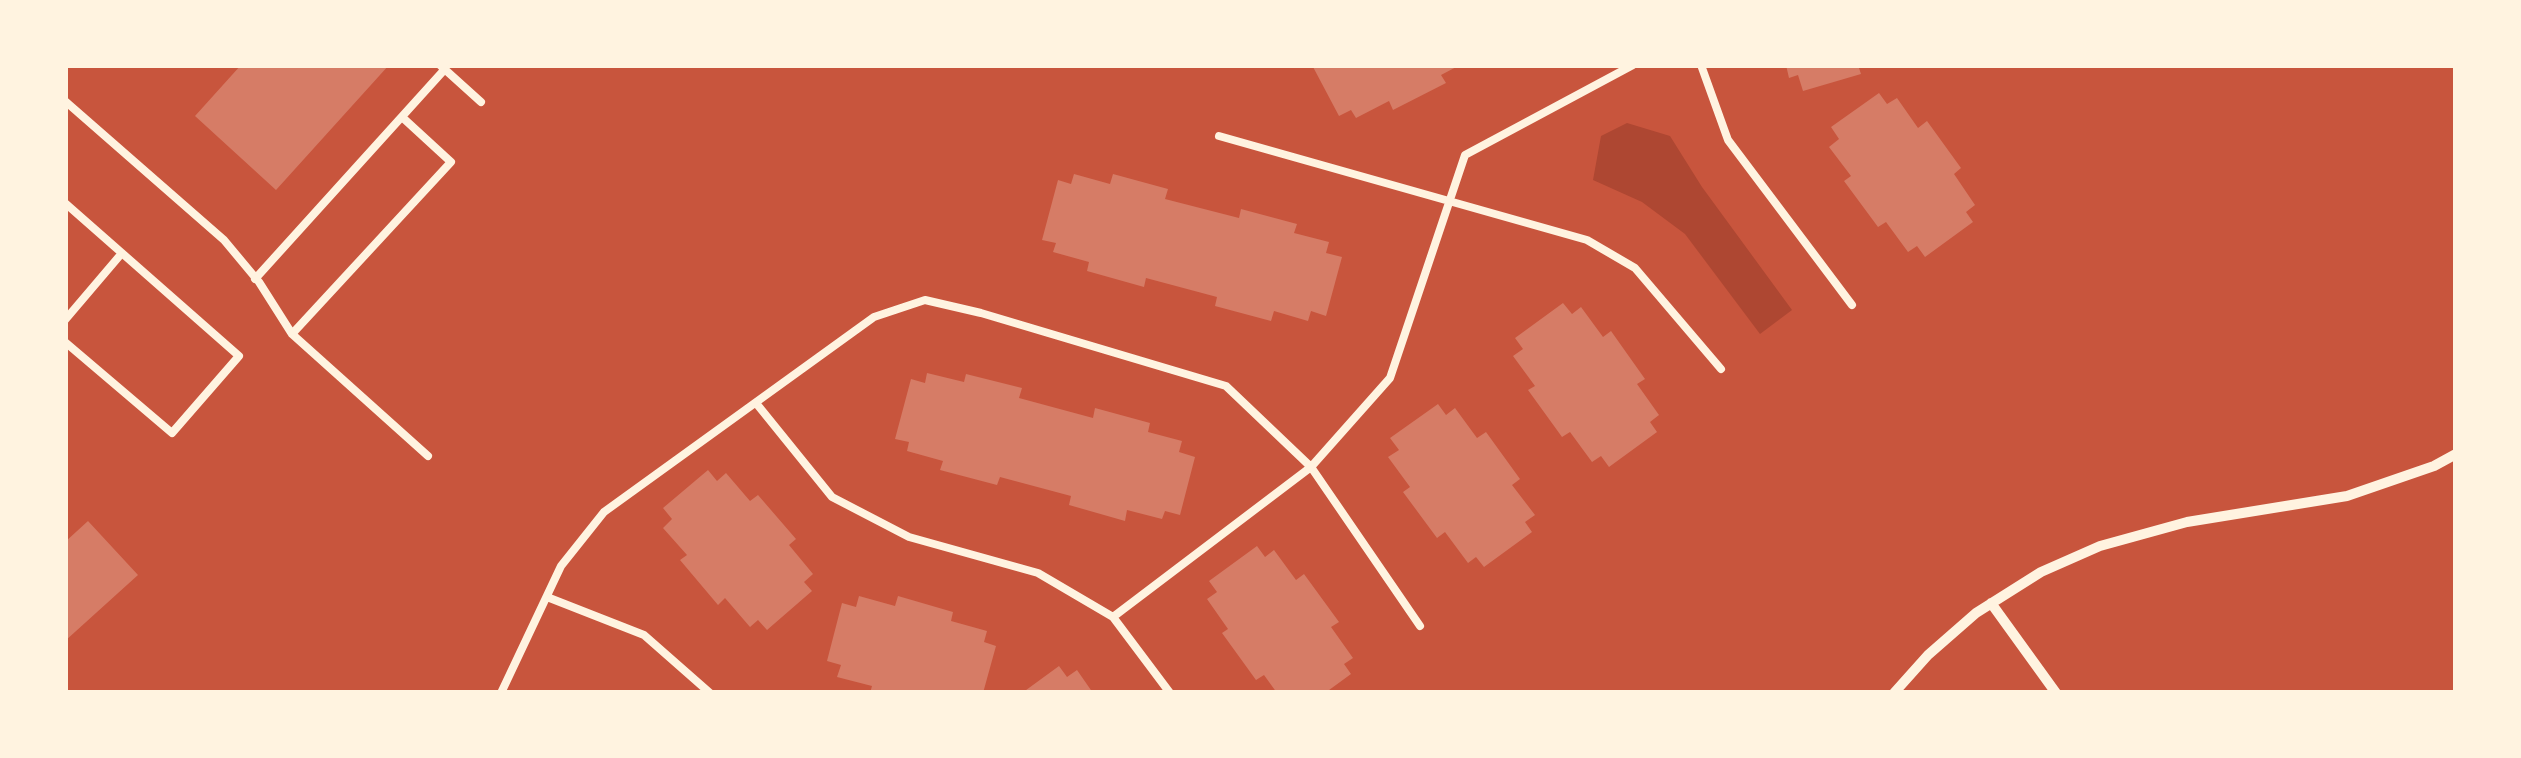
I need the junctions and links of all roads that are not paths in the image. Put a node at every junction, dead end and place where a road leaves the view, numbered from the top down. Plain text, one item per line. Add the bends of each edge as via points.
1 (1633, 65) edge
2 (1701, 65) edge
3 (442, 67) edge
4 (65, 101) edge
5 (481, 102) dead end
6 (402, 117) junction
7 (1218, 136) dead end
8 (1447, 202) junction
9 (65, 203) edge
10 (122, 252) junction
11 (255, 278) junction
12 (1852, 305) dead end
13 (65, 320) edge
14 (292, 334) junction
15 (65, 342) edge
16 (1721, 369) dead end
17 (756, 403) junction
18 (2456, 454) edge
19 (428, 456) dead end
20 (1311, 467) junction
21 (547, 598) junction
22 (1991, 603) junction
23 (1113, 617) junction
24 (1420, 626) dead end
25 (501, 693) edge
26 (710, 693) edge
27 (1170, 693) edge
28 (1894, 693) edge
29 (2056, 693) edge

1 - 8 lane via 1465,155
2 - 12 lane via 1728,140
3 - 5 lane
3 - 6 lane
4 - 11 lane via 224,240
6 - 11 lane
6 - 14 lane via 451,162
7 - 8 lane
8 - 16 lane via 1587,240 1636,268
8 - 20 lane via 1390,378
9 - 10 lane
10 - 13 lane
10 - 15 lane via 239,356 172,433
11 - 14 lane
14 - 19 lane
17 - 20 lane via 874,317 925,300 1226,386
17 - 21 lane via 604,512 562,566
17 - 23 lane via 832,498 909,537 1038,573
18 - 22 street via 2347,496 2187,522 2100,546
20 - 23 lane
20 - 24 lane
21 - 25 lane
21 - 26 lane via 644,635
22 - 28 street
22 - 29 street
23 - 27 lane

